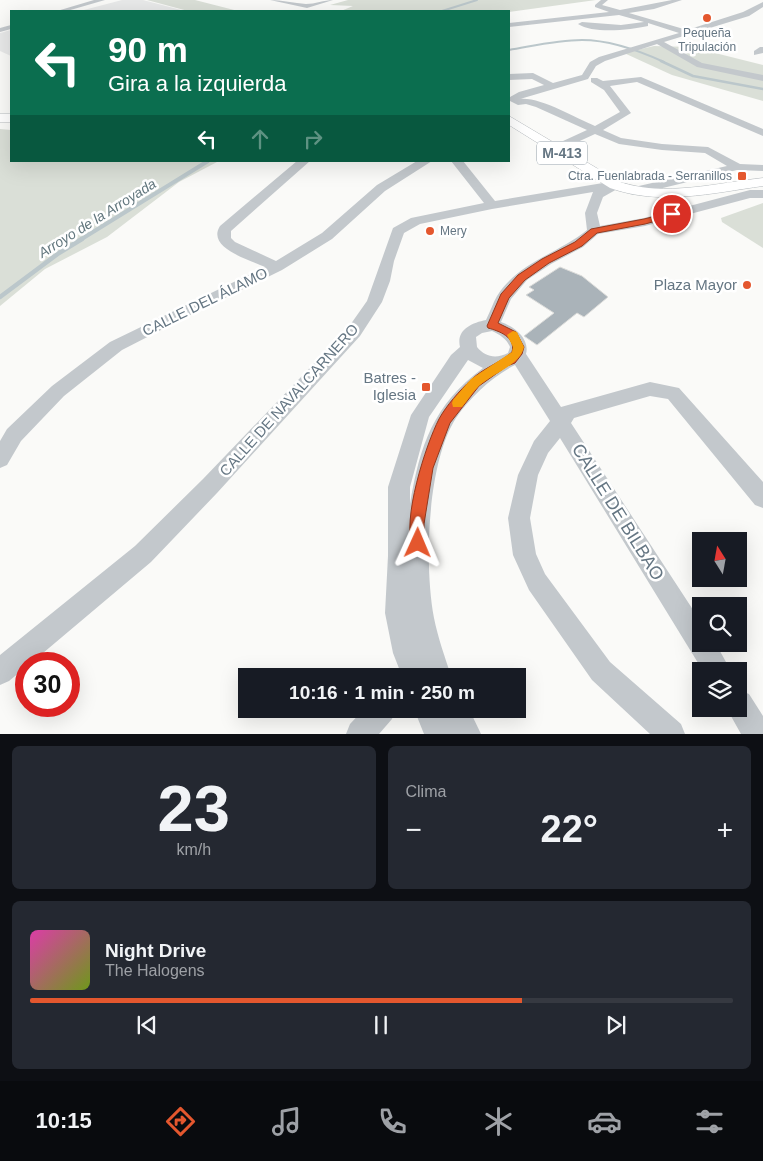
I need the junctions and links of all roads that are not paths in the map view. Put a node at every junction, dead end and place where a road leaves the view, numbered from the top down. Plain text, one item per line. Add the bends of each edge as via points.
1 (68, 0) edge
2 (102, 0) edge
3 (111, 0) edge
4 (273, 0) edge
5 (330, 0) edge
6 (605, 0) edge
7 (679, 0) edge
8 (667, 1) edge
9 (763, 4) edge
10 (84, 5) junction
11 (64, 10) edge
12 (74, 10) edge
13 (617, 14) junction
14 (746, 14) junction
15 (754, 16) dead end
16 (554, 21) junction
17 (652, 22) junction
18 (510, 25) edge
19 (685, 32) junction
20 (657, 41) junction
21 (510, 77) edge
22 (585, 77) junction
23 (763, 78) edge
24 (603, 84) junction
25 (553, 86) junction
26 (512, 101) edge
27 (510, 121) edge
28 (596, 130) junction
29 (763, 133) edge
30 (554, 148) junction
31 (303, 162) edge
32 (424, 162) edge
33 (458, 162) edge
34 (737, 167) junction
35 (763, 168) edge
36 (763, 182) edge
37 (615, 185) junction
38 (634, 191) junction
39 (763, 194) edge
40 (492, 205) junction
41 (594, 231) junction
42 (277, 267) junction
43 (492, 326) junction
44 (468, 350) junction
45 (510, 358) junction
46 (562, 422) junction
47 (0, 459) edge
48 (763, 498) edge
49 (712, 662) edge
50 (421, 668) edge
51 (427, 668) edge
52 (0, 672) edge
53 (747, 717) edge
54 (374, 718) edge
55 (432, 718) edge
56 (459, 718) edge
57 (360, 734) edge
58 (439, 734) edge
59 (467, 734) edge
60 (671, 734) edge
61 (758, 734) edge

1 - 10 street
2 - 10 street
3 - 12 street
4 - 5 street via 300,6
6 - 13 street via 597,6
7 - 8 street
8 - 13 street
9 - 14 street
10 - 11 street
13 - 16 street
13 - 17 street
14 - 15 street
14 - 19 street
16 - 17 street via 613,28
16 - 18 street
17 - 19 street
19 - 20 street
20 - 22 street via 597,62
20 - 23 street via 700,65
21 - 25 street via 532,76
22 - 24 street
22 - 25 street
24 - 28 street via 626,113
24 - 29 street via 638,79
25 - 26 street via 522,94
26 - 28 street via 539,105
27 - 30 main road, M-413
28 - 30 street
28 - 34 street via 634,144 708,150
30 - 37 main road, M-413
31 - 42 street via 223,234 230,245
32 - 42 street, CALLE DEL ÁLAMO via 381,188 327,236
33 - 40 street
34 - 35 street
34 - 38 street
36 - 38 main road, M-413 via 681,191
37 - 38 main road, M-413
37 - 40 street, CALLE DE NAVALCARNERO
37 - 41 street via 597,195 592,213
39 - 41 street via 750,194 645,222
40 - 52 street, CALLE DE NAVALCARNERO via 416,221 398,231 383,282 354,332 143,554
41 - 43 street via 522,277 504,297
42 - 47 street, CALLE DEL ÁLAMO via 116,346 58,391 14,435
43 - 44 street via 471,331 467,336
43 - 45 street via 513,334 518,347
44 - 45 street via 484,362
44 - 50 street via 457,360 420,415 399,487 397,613 406,653
45 - 46 street, CALLE DE BILBAO
45 - 51 street via 475,383 445,420 426,468 417,524
46 - 48 street via 568,412 650,389 672,393 688,407
46 - 49 street, CALLE DE BILBAO
46 - 60 street via 541,447 528,475 519,518 525,555 537,582 601,671
53 - 61 street
54 - 57 street
55 - 58 street
56 - 59 street

